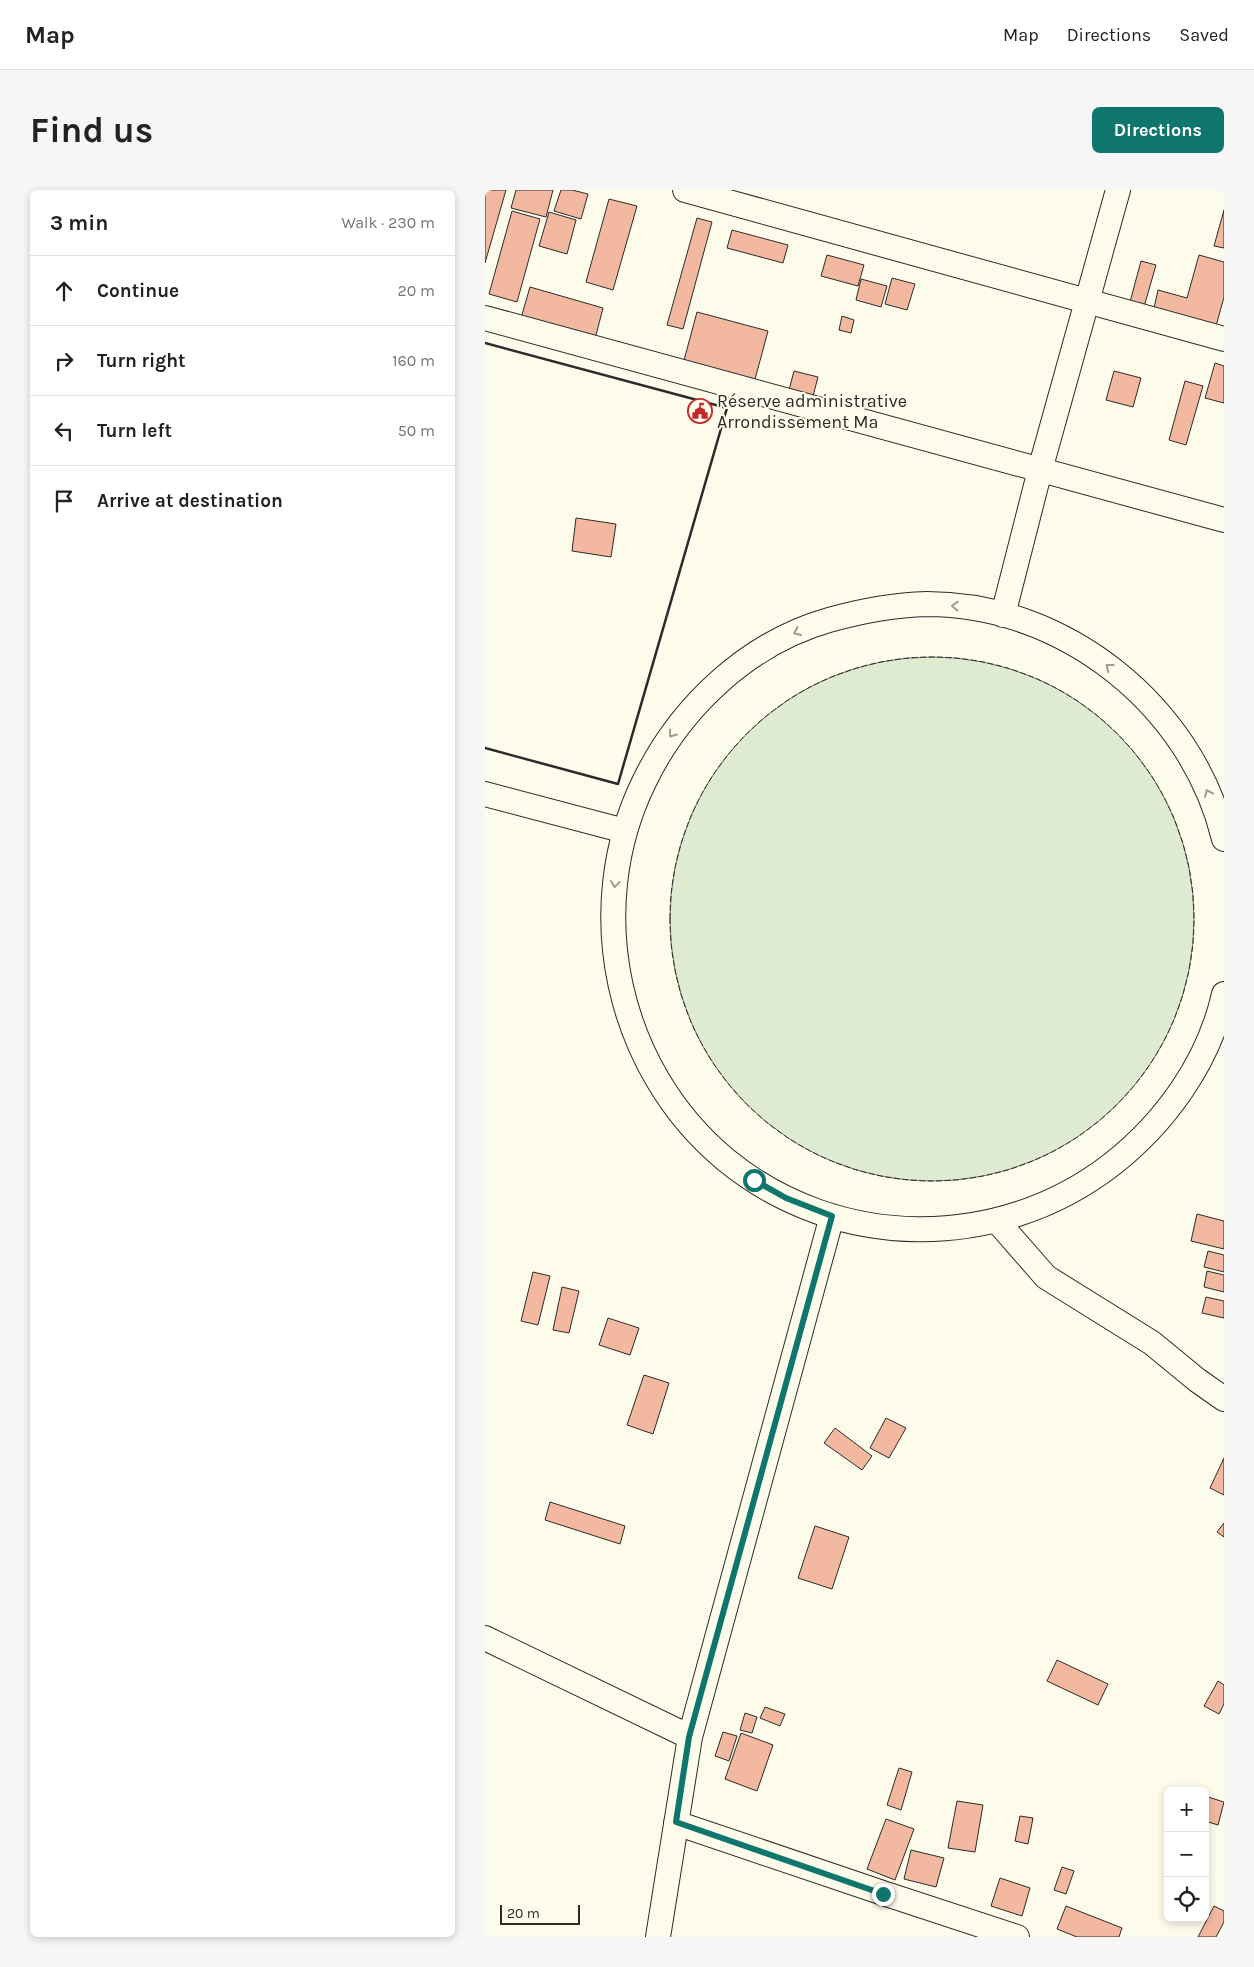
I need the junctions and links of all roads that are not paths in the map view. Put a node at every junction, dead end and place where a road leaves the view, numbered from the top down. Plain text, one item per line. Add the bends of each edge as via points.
1 (685, 190) edge
2 (1117, 190) edge
3 (1087, 301) junction
4 (485, 318) edge
5 (1224, 339) edge
6 (1040, 470) junction
7 (1224, 520) edge
8 (1003, 615) junction
9 (485, 794) edge
10 (625, 831) junction
11 (1224, 839) edge
12 (1223, 1001) edge
13 (832, 1216) junction
14 (997, 1221) junction
15 (1224, 1399) edge
16 (485, 1638) edge
17 (689, 1737) junction
18 (676, 1822) junction
19 (658, 1937) edge
20 (1017, 1937) edge

1 - 3 street
2 - 3 street
3 - 5 street
3 - 6 street
4 - 6 street
6 - 7 street
6 - 8 street
8 -> 10 street via 957,606 893,606 821,622 755,655 725,677 674,731 653,762
11 -> 8 street via 1210,795 1194,763 1152,705 1127,680 1069,640
9 - 10 street
10 -> 13 street via 617,866 613,939 626,1010 655,1076 675,1107 725,1159 786,1198
12 - 14 street via 1194,1071 1151,1129 1125,1154 1065,1195
13 - 14 street via 889,1228 926,1230
13 - 17 street
14 - 15 street via 1046,1276 1151,1343
16 - 17 street
17 - 18 street
18 - 19 street
18 - 20 street

